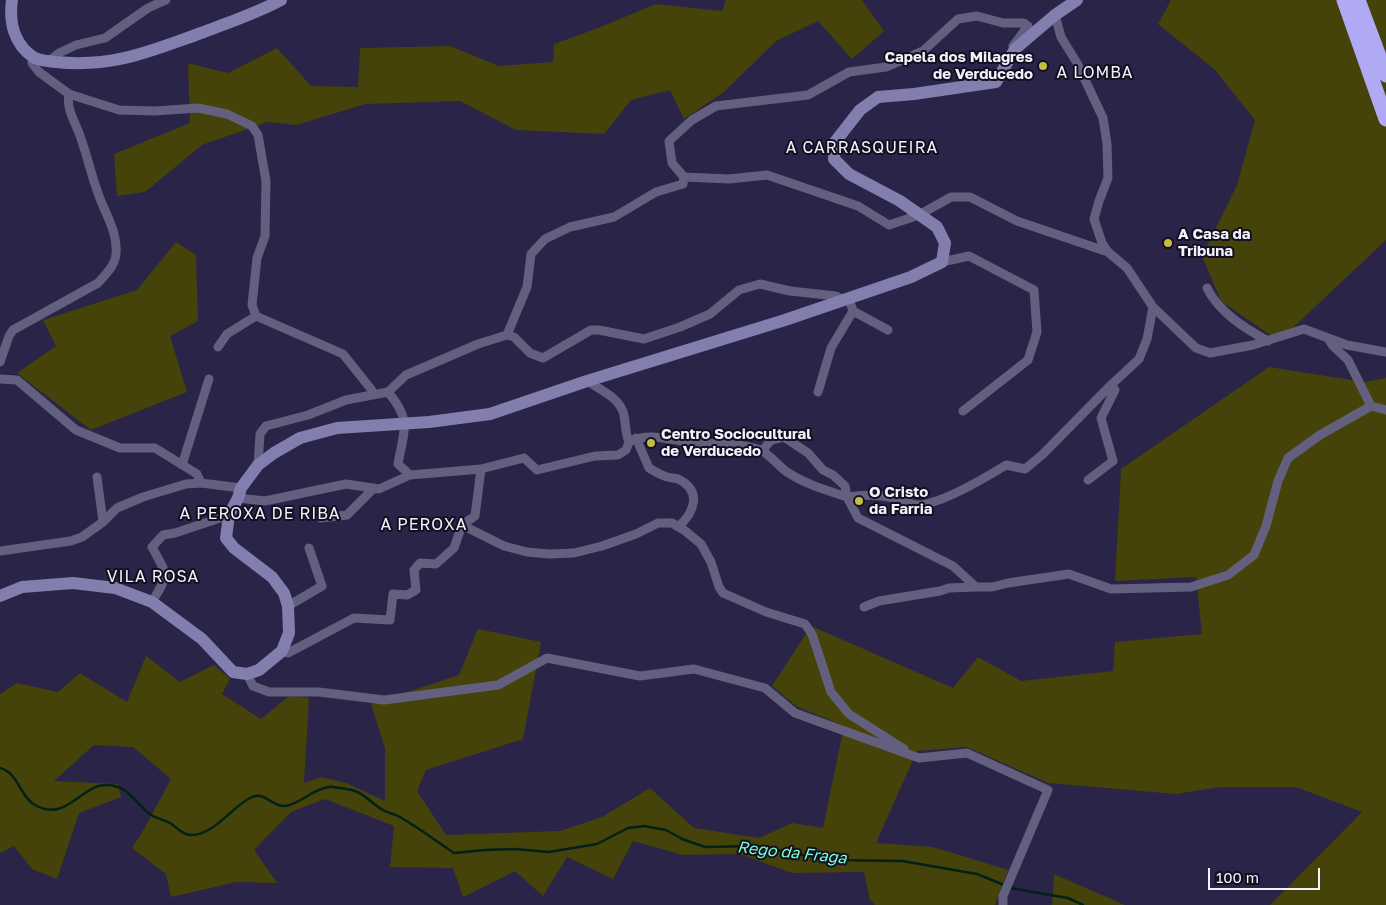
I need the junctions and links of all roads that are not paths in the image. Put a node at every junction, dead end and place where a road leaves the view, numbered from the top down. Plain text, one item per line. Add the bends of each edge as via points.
1 (12, 0) edge
2 (166, 0) edge
3 (281, 0) edge
4 (1077, 0) edge
5 (1344, 0) edge
6 (1358, 0) edge
7 (1055, 15) junction
8 (1016, 50) junction
9 (34, 58) junction
10 (49, 61) junction
11 (1386, 75) edge
12 (69, 94) junction
13 (1386, 118) edge
14 (684, 177) junction
15 (919, 215) junction
16 (1108, 252) junction
17 (942, 262) junction
18 (1207, 288) dead end
19 (848, 303) junction
20 (1152, 307) junction
21 (256, 316) junction
22 (888, 330) dead end
23 (508, 335) junction
24 (1328, 338) junction
25 (1268, 341) junction
26 (218, 347) dead end
27 (1386, 352) edge
28 (0, 362) edge
29 (0, 379) edge
30 (209, 379) dead end
31 (587, 381) junction
32 (1111, 385) junction
33 (388, 392) junction
34 (818, 392) dead end
35 (373, 394) junction
36 (1371, 406) junction
37 (1386, 410) edge
38 (963, 411) dead end
39 (405, 424) junction
40 (632, 440) junction
41 (762, 451) junction
42 (182, 465) junction
43 (258, 465) junction
44 (481, 469) junction
45 (410, 475) junction
46 (97, 477) dead end
47 (1088, 480) dead end
48 (201, 483) junction
49 (374, 488) junction
50 (239, 493) junction
51 (847, 497) junction
52 (229, 515) junction
53 (321, 518) dead end
54 (103, 522) junction
55 (462, 524) junction
56 (678, 527) junction
57 (309, 548) dead end
58 (0, 551) edge
59 (976, 588) junction
60 (0, 596) edge
61 (152, 602) junction
62 (288, 606) junction
63 (864, 607) dead end
64 (282, 650) junction
65 (247, 674) junction
66 (919, 758) junction
67 (1003, 905) edge

1 - 9 street via 12,26 18,40
2 - 10 street via 148,8 105,38 76,45
3 - 10 street via 211,29 124,59 104,63
4 - 7 street
5 - 13 highway
6 - 11 highway
7 - 8 street
7 - 16 street via 1061,37 1103,118 1108,178 1094,219
8 - 14 street via 1013,46 1028,26 1024,23 977,16 958,19 923,51 886,67 849,72 808,95 716,106 692,120 668,142 672,162
8 - 15 street via 996,82 878,97 860,110 835,142 834,159 850,174
9 - 10 street
9 - 12 street via 32,63 39,72
12 - 21 street via 119,110 198,108 226,114 252,126 258,135 266,180 266,236 257,258 252,305
12 - 28 street via 67,103 112,227 116,243 114,262 98,283 13,330
14 - 15 street via 729,179 768,175 858,206 889,225
14 - 23 street via 683,184 656,192 614,217 570,227 545,239 531,254 527,287
15 - 16 street via 951,198 970,197 1017,221
15 - 17 street via 937,227 945,243
16 - 20 street via 1127,268
17 - 19 street
17 - 38 street via 969,256 1034,290 1037,332 1028,360
18 - 25 street via 1213,301 1248,330
19 - 22 street
19 - 23 street via 836,296 760,284 739,290 710,314 644,339 591,330 543,358 530,353
19 - 31 street
19 - 34 street
20 - 25 street via 1196,348 1210,353
20 - 32 street via 1140,359
21 - 26 street via 227,334
21 - 35 street via 344,354
23 - 33 street via 478,344 406,375
24 - 25 street via 1304,330
24 - 27 street
24 - 36 street via 1348,360
29 - 42 street via 17,380 76,430 120,448 155,448
30 - 42 street
31 - 39 street via 490,414
31 - 40 street via 617,401 624,414 625,432
32 - 47 street via 1115,390 1101,418 1113,461
32 - 51 street via 1025,469 1006,465 941,499 918,505 873,495
33 - 35 street
33 - 39 street via 400,406
35 - 43 street via 266,426 260,434
36 - 37 street
36 - 59 street via 1320,435 1288,458 1254,555 1228,575 1191,587 1111,589 1069,574
39 - 43 street via 337,428 300,438
39 - 45 street via 398,464
40 - 41 street via 657,437 722,443
40 - 44 street via 618,455 596,456 537,470 524,458
40 - 56 street via 648,468 688,486 693,496 693,508
41 - 51 street via 815,487
41 - 51 street via 771,440 784,437 833,474 845,486
42 - 48 street via 197,474
43 - 50 street
44 - 45 street
44 - 55 street via 475,516
45 - 49 street via 379,489
46 - 54 street
48 - 50 street
48 - 54 street via 186,484 143,497 117,508
49 - 50 street via 346,484 265,501
49 - 53 street via 347,515
50 - 52 street
51 - 59 street via 858,518 953,566
52 - 61 street via 163,535 152,547 166,573 165,581
52 - 62 street via 226,538 272,577 284,593
54 - 58 street via 71,541
55 - 56 street via 504,546 550,554 574,554 602,546 658,523 672,523
55 - 64 street via 454,548 436,564 420,563 414,570 416,590 407,595 393,594 390,620 354,618 288,653
56 - 66 street via 701,544 723,593 766,612 805,624 812,634 831,692 848,714
57 - 62 street via 322,586
59 - 63 street via 949,588 879,601
60 - 61 street via 22,587 73,583 115,588
61 - 65 street via 202,639 233,672
62 - 64 street via 289,633
64 - 65 street via 259,670
65 - 66 street via 254,686 269,692 319,692 384,700 498,685 547,658 640,676 694,669 765,688 795,713
66 - 67 street via 966,752 1048,790 1009,880

